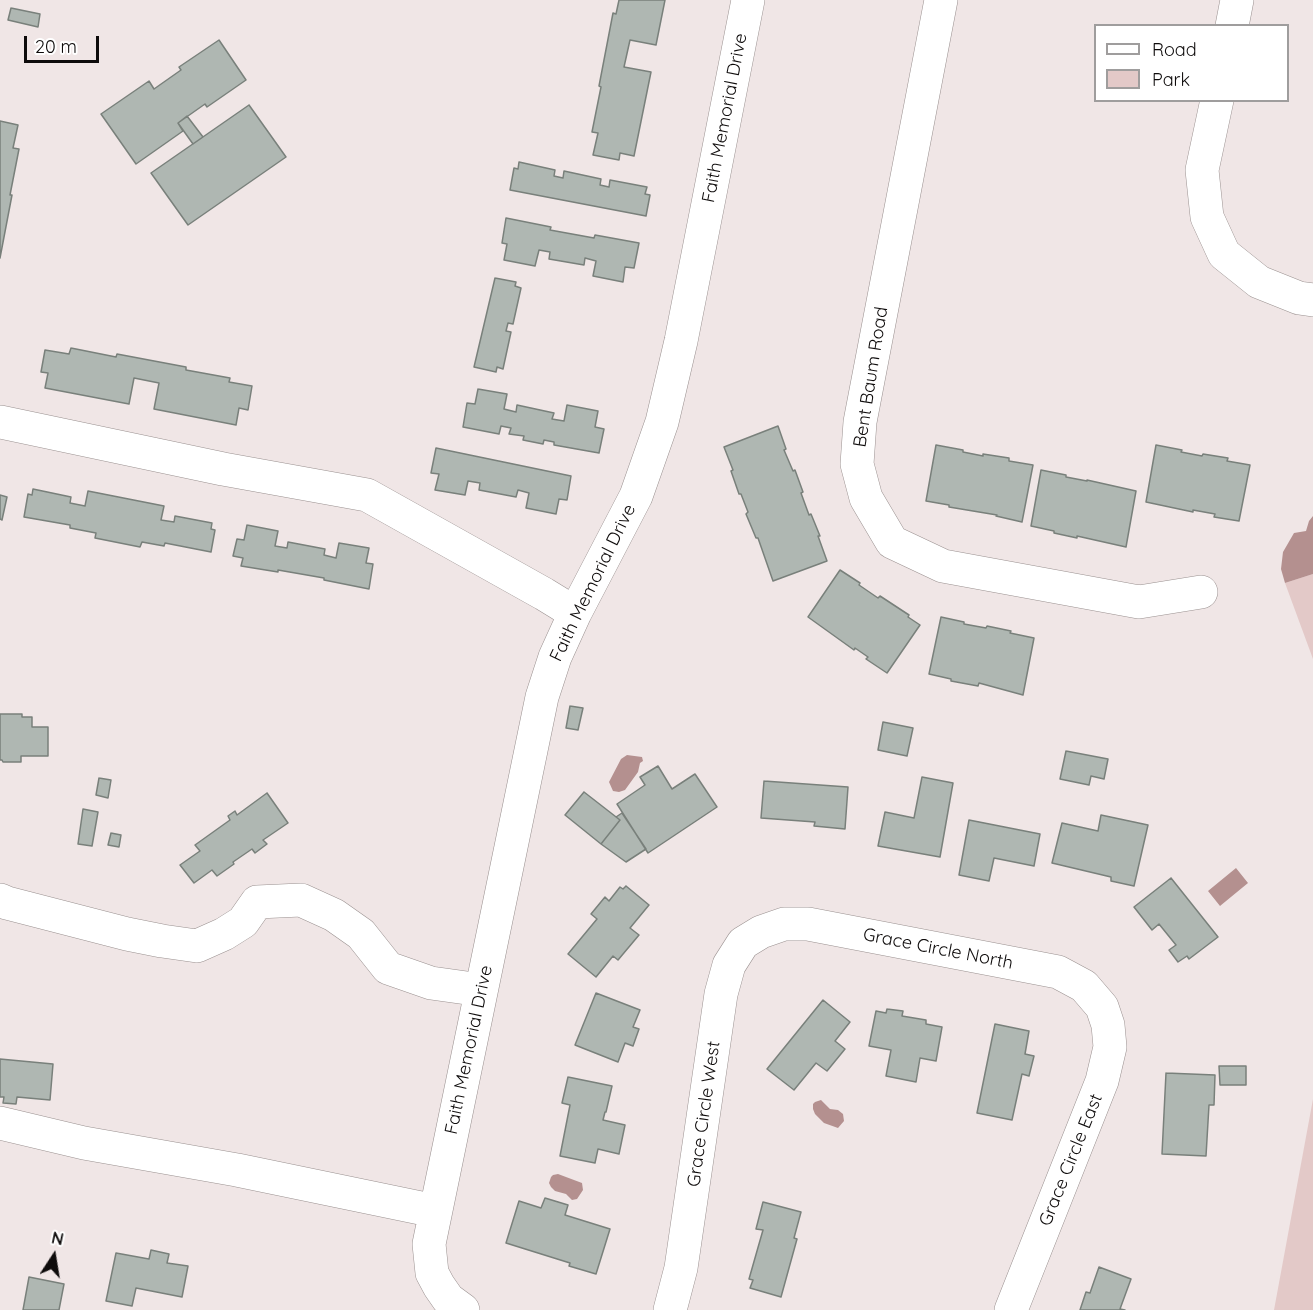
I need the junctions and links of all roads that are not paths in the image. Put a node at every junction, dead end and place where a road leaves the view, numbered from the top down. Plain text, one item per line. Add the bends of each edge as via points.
1 (748, 0) edge
2 (941, 0) edge
3 (1237, 0) edge
4 (1232, 24) edge
5 (1217, 102) edge
6 (1313, 300) edge
7 (0, 422) edge
8 (1201, 592) dead end
9 (575, 613) junction
10 (0, 900) edge
11 (761, 932) joint
12 (481, 990) junction
13 (1102, 1007) joint
14 (0, 1123) edge
15 (435, 1211) junction
16 (463, 1310) edge
17 (670, 1310) edge
18 (1011, 1310) edge

1 - 9 street, Faith Memorial Drive via 662,422 636,496
2 - 8 street, Bent Baum Road via 860,422 857,464 866,498 892,543 943,566 1139,602
3 - 4 street
5 - 6 street via 1202,170 1207,217 1224,254 1259,282
7 - 9 street via 367,495
9 - 12 street, Faith Memorial Drive via 542,697
10 - 12 street via 127,934 197,946 243,922 257,902 301,900 361,934 388,968 431,983
11 - 13 street, Grace Circle North via 784,924 808,924 1058,972 1084,986
11 - 17 street, Grace Circle West via 743,943 729,965 721,994 681,1268
12 - 15 street, Faith Memorial Drive
13 - 18 street, Grace Circle East via 1110,1047 1102,1081
14 - 15 street
15 - 16 street, Faith Memorial Drive via 429,1244 432,1273 448,1299

